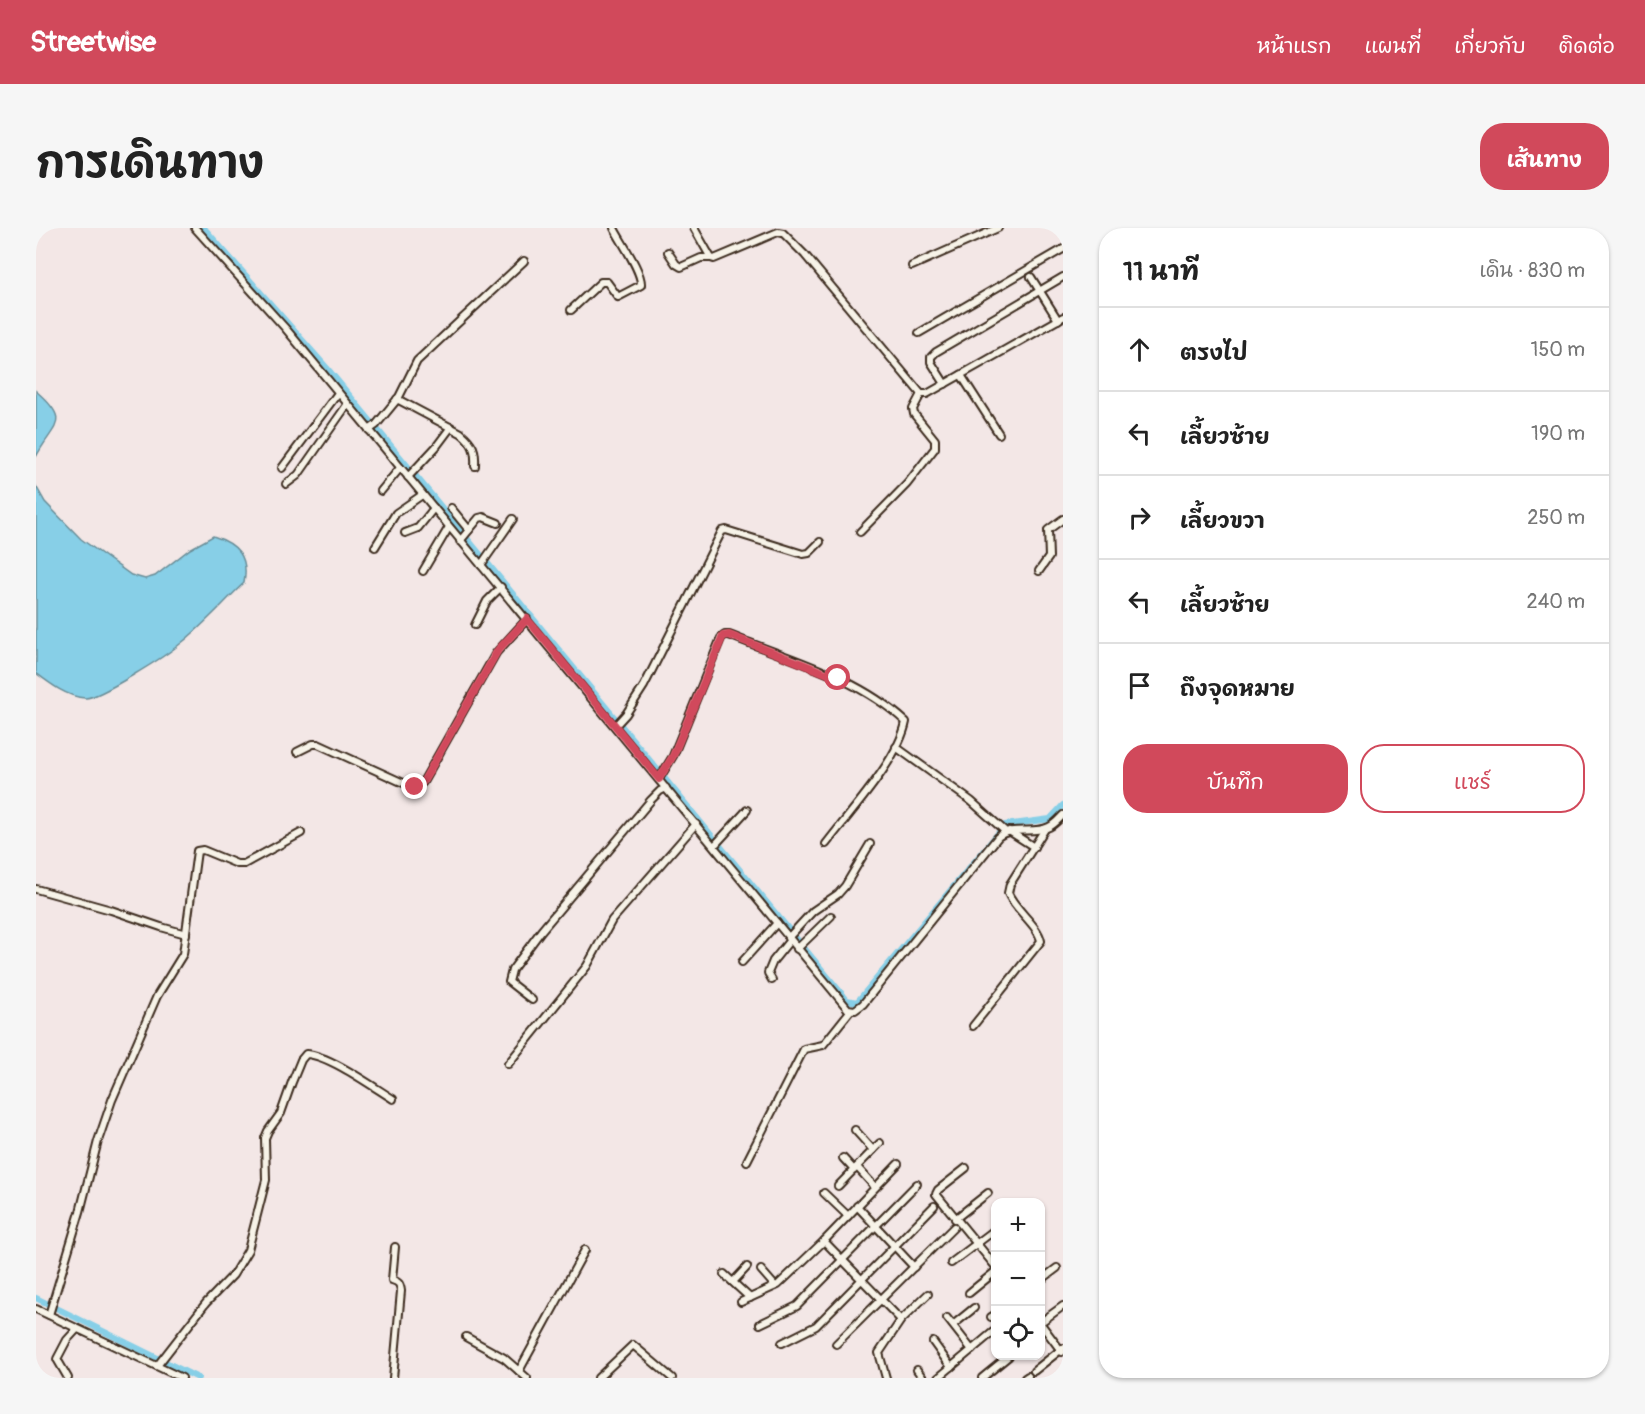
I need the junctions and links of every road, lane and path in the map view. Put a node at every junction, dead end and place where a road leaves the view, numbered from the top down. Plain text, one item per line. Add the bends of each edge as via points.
1 (195, 228) edge
2 (614, 228) edge
3 (694, 228) edge
4 (998, 228) edge
5 (1063, 249) edge
6 (668, 252) dead end
7 (711, 258) junction
8 (524, 261) dead end
9 (912, 266) dead end
10 (1031, 277) dead end
11 (1063, 277) edge
12 (1040, 290) junction
13 (571, 310) dead end
14 (1061, 319) edge
15 (919, 333) dead end
16 (961, 375) junction
17 (945, 384) junction
18 (338, 393) junction
19 (921, 394) junction
20 (397, 399) junction
21 (347, 405) junction
22 (451, 427) junction
23 (373, 428) junction
24 (999, 434) dead end
25 (475, 465) dead end
26 (282, 468) dead end
27 (400, 468) junction
28 (411, 474) junction
29 (286, 484) dead end
30 (381, 491) dead end
31 (423, 495) junction
32 (434, 508) junction
33 (451, 508) dead end
34 (513, 519) dead end
35 (1063, 519) edge
36 (498, 523) dead end
37 (449, 527) junction
38 (469, 530) junction
39 (860, 532) dead end
40 (405, 533) dead end
41 (460, 541) junction
42 (820, 542) dead end
43 (375, 547) dead end
44 (482, 565) junction
45 (423, 571) dead end
46 (1039, 571) dead end
47 (501, 587) junction
48 (527, 619) junction
49 (476, 625) dead end
50 (617, 723) junction
51 (896, 747) junction
52 (297, 752) dead end
53 (662, 776) junction
54 (666, 788) junction
55 (747, 810) dead end
56 (1063, 815) edge
57 (696, 824) junction
58 (1003, 829) junction
59 (1046, 829) junction
60 (301, 833) dead end
61 (825, 844) dead end
62 (870, 844) dead end
63 (715, 845) junction
64 (1034, 847) junction
65 (36, 889) edge
66 (831, 916) dead end
67 (777, 923) junction
68 (186, 934) junction
69 (791, 936) junction
70 (797, 949) junction
71 (742, 962) dead end
72 (772, 980) dead end
73 (532, 1000) dead end
74 (851, 1010) junction
75 (973, 1026) dead end
76 (508, 1064) dead end
77 (393, 1099) dead end
78 (855, 1130) dead end
79 (880, 1143) dead end
80 (873, 1150) junction
81 (843, 1158) dead end
82 (747, 1161) dead end
83 (898, 1164) dead end
84 (966, 1168) dead end
85 (855, 1169) junction
86 (917, 1184) dead end
87 (838, 1186) dead end
88 (875, 1187) junction
89 (824, 1193) dead end
90 (988, 1193) dead end
91 (857, 1206) junction
92 (934, 1206) dead end
93 (848, 1216) junction
94 (955, 1219) junction
95 (876, 1226) junction
96 (954, 1227) dead end
97 (991, 1233) edge
98 (824, 1240) junction
99 (976, 1244) junction
100 (895, 1246) junction
101 (395, 1247) dead end
102 (585, 1250) dead end
103 (843, 1260) junction
104 (951, 1263) dead end
105 (991, 1263) edge
106 (747, 1267) dead end
107 (914, 1267) junction
108 (1057, 1268) dead end
109 (761, 1270) dead end
110 (991, 1273) edge
111 (724, 1274) dead end
112 (1045, 1277) edge
113 (862, 1280) junction
114 (733, 1282) junction
115 (776, 1286) junction
116 (969, 1293) dead end
117 (928, 1294) dead end
118 (750, 1298) junction
119 (881, 1300) junction
120 (741, 1302) dead end
121 (1063, 1306) edge
122 (974, 1308) dead end
123 (36, 1309) edge
124 (50, 1313) junction
125 (947, 1318) dead end
126 (901, 1320) junction
127 (1045, 1320) edge
128 (760, 1324) dead end
129 (953, 1325) junction
130 (1045, 1328) edge
131 (78, 1329) junction
132 (991, 1334) edge
133 (466, 1336) dead end
134 (933, 1342) dead end
135 (782, 1343) dead end
136 (836, 1344) dead end
137 (972, 1350) junction
138 (1062, 1350) edge
139 (1004, 1360) edge
140 (158, 1364) junction
141 (951, 1367) junction
142 (917, 1370) dead end
143 (519, 1371) junction
144 (1029, 1375) edge
145 (68, 1378) edge
146 (182, 1378) edge
147 (393, 1378) edge
148 (527, 1378) edge
149 (598, 1378) edge
150 (672, 1378) edge
151 (886, 1378) edge
152 (923, 1378) edge
153 (938, 1378) edge
154 (982, 1378) edge

1 - 18 street
2 - 13 street via 641,285 618,297 607,282 601,282
3 - 7 street
4 - 9 street
5 - 15 street
6 - 7 street via 681,267
7 - 19 street via 722,258 783,233
8 - 20 street via 417,361
10 - 12 street
11 - 12 street
12 - 14 street
12 - 17 street via 936,352 932,362
14 - 16 street
16 - 17 street
16 - 24 street
17 - 19 street
18 - 21 street
18 - 26 street
19 - 39 street via 914,414 935,440 935,448 907,484
20 - 22 street
20 - 23 street
21 - 23 street
21 - 29 street via 298,475
22 - 25 street via 473,445
22 - 28 street
23 - 27 street
27 - 28 street
27 - 30 street
28 - 31 street
31 - 32 street
31 - 43 street via 396,513
32 - 37 street
32 - 40 street via 418,528
33 - 38 street
34 - 44 street
35 - 46 street via 1048,530 1049,557
36 - 38 street via 483,517
37 - 41 street
37 - 45 street
38 - 41 street
41 - 44 street
42 - 50 street via 803,554 722,531 644,686
44 - 47 street
47 - 48 street
47 - 49 street via 487,601
48 - 50 street
48 - 52 street via 498,650 418,786 410,786 318,744
50 - 53 street
51 - 53 street via 906,722 878,701 838,678 725,635
51 - 58 street
51 - 61 street
53 - 54 street
54 - 57 street
54 - 73 street via 657,793 512,970 509,982
55 - 63 street
56 - 59 street
57 - 63 street
57 - 76 street via 612,921 587,966
58 - 59 street
58 - 64 street
58 - 74 street via 863,1004
59 - 64 street
60 - 68 street via 244,864 197,851
62 - 69 street via 845,886 813,911
63 - 67 street
64 - 75 street via 1008,893 1041,940
65 - 68 street
66 - 70 street
67 - 69 street
67 - 71 street
68 - 124 street via 180,960 157,996 108,1111
69 - 70 street
69 - 72 street via 768,973
70 - 74 street
74 - 82 street via 823,1044 804,1049
77 - 140 street via 328,1060 306,1054 281,1113 265,1138 266,1180 248,1250 233,1275
78 - 80 street
79 - 80 street
80 - 85 street
81 - 85 street
83 - 88 street
84 - 94 street via 936,1194
85 - 87 street
85 - 88 street
86 - 95 street
88 - 91 street
89 - 93 street
90 - 94 street
91 - 93 street
91 - 95 street
92 - 100 street
93 - 98 street
94 - 99 street
95 - 100 street
95 - 103 street
96 - 107 street
97 - 99 street
98 - 103 street
98 - 115 street
99 - 104 street
99 - 105 street
100 - 107 street
100 - 113 street
101 - 147 street via 392,1280 401,1285 401,1291
102 - 143 street
103 - 113 street
103 - 128 street via 797,1306
106 - 114 street
107 - 119 street
108 - 112 street
109 - 115 street
110 - 116 street
111 - 114 street
113 - 119 street
113 - 135 street via 816,1326
114 - 118 street
115 - 118 street
117 - 126 street
118 - 120 street
119 - 126 street
119 - 136 street
121 - 127 street
122 - 129 street
123 - 124 street
124 - 131 street
125 - 129 street
126 - 151 street via 879,1353
129 - 137 street
130 - 138 street
131 - 140 street
131 - 145 street via 57,1359
132 - 137 street
133 - 143 street
134 - 141 street
137 - 141 street
138 - 144 street
139 - 154 street
140 - 146 street
141 - 153 street
142 - 152 street
143 - 148 street
149 - 150 street via 633,1345

